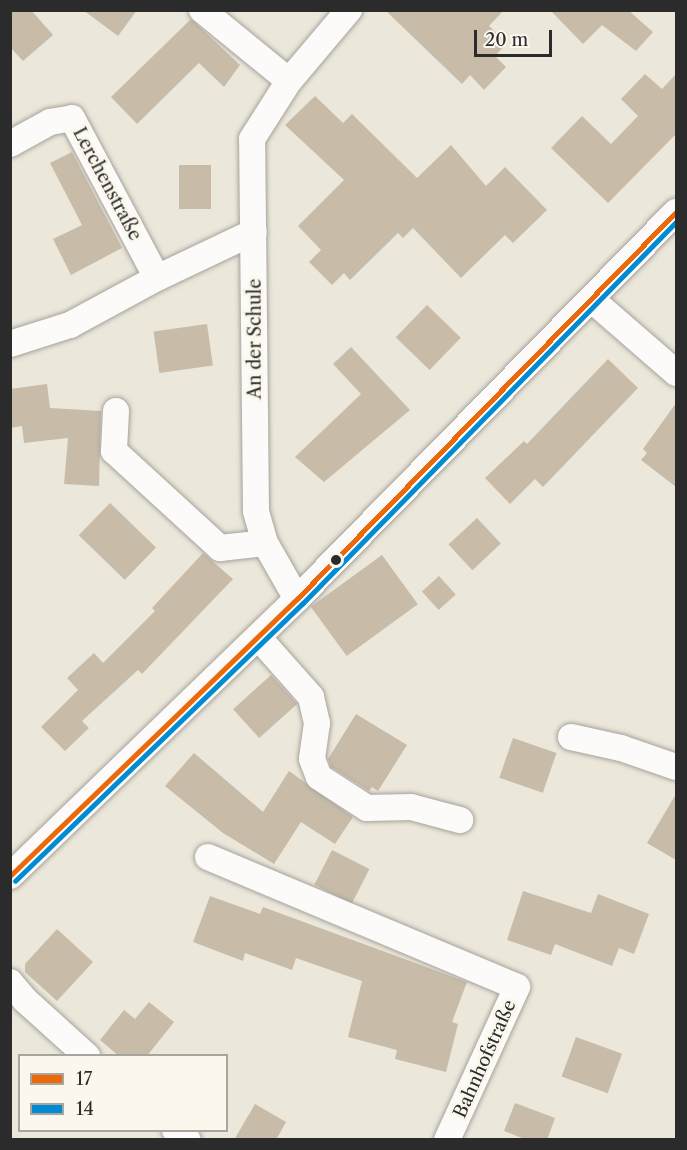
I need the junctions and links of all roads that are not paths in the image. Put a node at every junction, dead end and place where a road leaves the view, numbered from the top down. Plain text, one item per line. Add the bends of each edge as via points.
1 (202, 10) edge
2 (349, 10) edge
3 (289, 81) junction
4 (10, 144) edge
5 (676, 212) edge
6 (255, 232) junction
7 (157, 278) junction
8 (591, 299) junction
9 (10, 344) edge
10 (676, 373) edge
11 (116, 411) dead end
12 (265, 543) junction
13 (297, 599) junction
14 (258, 637) junction
15 (571, 738) dead end
16 (676, 767) edge
17 (460, 820) dead end
18 (208, 857) dead end
19 (10, 876) edge
20 (10, 982) edge
21 (85, 1054) edge
22 (457, 1137) edge

1 - 3 street
2 - 3 street, An der Schule
3 - 6 street, An der Schule via 252,139
4 - 7 street, Lerchenstraße via 50,122 72,118
5 - 8 street
6 - 7 street
6 - 12 street, An der Schule via 256,511
7 - 9 street via 70,325
8 - 10 street
8 - 13 street
11 - 12 street via 114,451 220,548
12 - 13 street, An der Schule
13 - 14 street
14 - 17 street via 311,697 317,723 312,759 319,777 367,808 411,807
14 - 19 street
15 - 16 street via 621,748
18 - 22 street, Bahnhofstraße via 517,987
20 - 21 street

